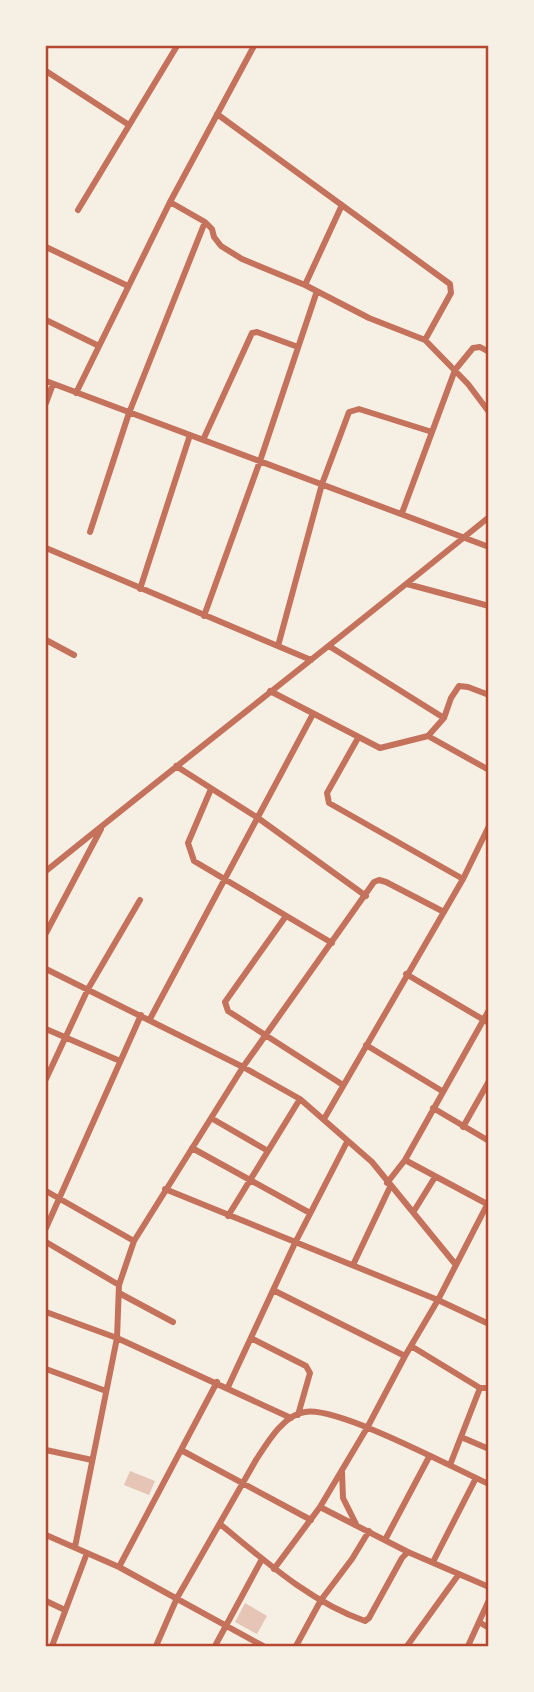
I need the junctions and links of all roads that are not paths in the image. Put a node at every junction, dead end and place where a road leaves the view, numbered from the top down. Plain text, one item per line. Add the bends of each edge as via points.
1 (177, 46) edge
2 (254, 46) edge
3 (46, 71) edge
4 (217, 114) junction
5 (129, 125) junction
6 (170, 202) junction
7 (342, 205) junction
8 (78, 210) dead end
9 (205, 222) junction
10 (46, 247) edge
11 (305, 285) junction
12 (128, 286) junction
13 (317, 291) junction
14 (46, 320) edge
15 (425, 340) junction
16 (99, 346) junction
17 (298, 347) junction
18 (488, 352) edge
19 (455, 370) junction
20 (46, 381) edge
21 (53, 384) junction
22 (76, 393) junction
23 (46, 403) edge
24 (488, 412) edge
25 (130, 413) junction
26 (432, 432) junction
27 (190, 435) junction
28 (203, 440) junction
29 (260, 461) junction
30 (322, 484) junction
31 (402, 513) junction
32 (488, 517) edge
33 (90, 532) dead end
34 (465, 537) junction
35 (488, 547) edge
36 (46, 548) edge
37 (407, 584) junction
38 (141, 589) junction
39 (488, 606) edge
40 (204, 616) junction
41 (46, 640) edge
42 (278, 646) junction
43 (329, 646) junction
44 (74, 655) dead end
45 (311, 660) junction
46 (270, 691) junction
47 (488, 695) edge
48 (313, 714) junction
49 (444, 718) junction
50 (428, 736) junction
51 (358, 738) junction
52 (176, 766) junction
53 (488, 770) edge
54 (211, 789) junction
55 (258, 818) junction
56 (104, 824) junction
57 (488, 826) edge
58 (46, 871) edge
59 (463, 880) junction
60 (225, 881) junction
61 (366, 896) junction
62 (140, 900) dead end
63 (444, 912) junction
64 (286, 916) junction
65 (46, 933) edge
66 (332, 943) junction
67 (46, 969) edge
68 (406, 974) junction
69 (88, 989) junction
70 (488, 1010) edge
71 (141, 1015) junction
72 (150, 1019) junction
73 (486, 1022) edge
74 (46, 1029) edge
75 (267, 1034) junction
76 (65, 1038) junction
77 (366, 1045) junction
78 (120, 1061) junction
79 (243, 1067) junction
80 (46, 1079) edge
81 (488, 1080) edge
82 (343, 1085) junction
83 (442, 1091) junction
84 (300, 1099) junction
85 (433, 1108) junction
86 (211, 1118) junction
87 (324, 1119) junction
88 (464, 1127) junction
89 (347, 1142) junction
90 (488, 1142) edge
91 (192, 1148) junction
92 (268, 1151) junction
93 (405, 1160) junction
94 (435, 1177) junction
95 (251, 1179) junction
96 (389, 1185) junction
97 (165, 1189) junction
98 (46, 1191) edge
99 (60, 1198) junction
100 (488, 1203) edge
101 (414, 1211) junction
102 (310, 1213) junction
103 (228, 1216) junction
104 (46, 1228) edge
105 (134, 1241) junction
106 (46, 1242) edge
107 (295, 1243) junction
108 (353, 1265) junction
109 (456, 1265) junction
110 (119, 1289) junction
111 (273, 1290) junction
112 (438, 1300) junction
113 (46, 1312) edge
114 (173, 1322) dead end
115 (488, 1324) edge
116 (117, 1338) junction
117 (251, 1338) junction
118 (411, 1346) junction
119 (405, 1356) junction
120 (46, 1369) edge
121 (217, 1382) junction
122 (228, 1387) junction
123 (480, 1388) junction
124 (488, 1388) edge
125 (106, 1391) junction
126 (294, 1416) junction
127 (367, 1428) junction
128 (461, 1437) junction
129 (488, 1449) edge
130 (46, 1450) edge
131 (181, 1450) junction
132 (429, 1457) junction
133 (92, 1460) junction
134 (450, 1465) junction
135 (342, 1470) junction
136 (476, 1478) junction
137 (243, 1483) junction
138 (488, 1484) edge
139 (320, 1507) junction
140 (311, 1520) junction
141 (220, 1524) junction
142 (357, 1525) junction
143 (369, 1531) junction
144 (46, 1535) edge
145 (386, 1540) junction
146 (75, 1547) junction
147 (408, 1552) junction
148 (87, 1553) junction
149 (262, 1559) junction
150 (433, 1562) junction
151 (119, 1567) junction
152 (274, 1569) junction
153 (459, 1574) junction
154 (488, 1587) edge
155 (177, 1598) junction
156 (321, 1600) junction
157 (488, 1600) edge
158 (46, 1601) edge
159 (65, 1610) junction
160 (479, 1622) junction
161 (225, 1625) junction
162 (488, 1628) edge
163 (52, 1647) edge
164 (156, 1647) edge
165 (215, 1647) edge
166 (263, 1647) edge
167 (296, 1647) edge
168 (407, 1647) edge
169 (468, 1647) edge

1 - 5 street
2 - 4 street
3 - 5 street
4 - 6 street
4 - 7 street
5 - 8 street
6 - 9 street
6 - 12 street
7 - 11 street
7 - 15 street via 450,284 451,293
9 - 11 street via 221,246
9 - 25 street
10 - 12 street
11 - 13 street
12 - 16 street
13 - 15 street
13 - 17 street
14 - 16 street
15 - 19 street
16 - 22 street
17 - 28 street via 252,333
17 - 29 street
18 - 19 street via 472,348
19 - 24 street
19 - 26 street
20 - 21 street
21 - 22 street
21 - 23 street
22 - 25 street
25 - 27 street
25 - 33 street
26 - 30 street via 352,409
26 - 31 street
27 - 28 street
27 - 38 street
28 - 29 street
29 - 30 street
29 - 40 street
30 - 31 street
30 - 42 street
31 - 34 street
32 - 34 street
34 - 35 street
34 - 37 street
36 - 38 street
37 - 39 street
37 - 43 street
38 - 40 street
40 - 42 street
41 - 44 street
42 - 45 street
43 - 45 street
43 - 49 street
45 - 46 street
46 - 48 street
46 - 52 street
47 - 49 street via 459,687
48 - 51 street
48 - 55 street
49 - 50 street
50 - 51 street via 380,748
50 - 53 street
51 - 59 street via 327,793 328,803
52 - 54 street
52 - 56 street
54 - 55 street
54 - 60 street via 188,843 194,861
55 - 60 street
55 - 61 street
56 - 58 street
56 - 65 street
57 - 59 street
59 - 63 street
60 - 64 street
60 - 72 street
61 - 63 street via 379,880
61 - 66 street
62 - 69 street
63 - 68 street
64 - 66 street
64 - 75 street via 225,1002 228,1011
66 - 75 street
67 - 69 street
68 - 73 street
68 - 77 street
69 - 71 street
69 - 76 street
70 - 73 street
71 - 72 street
71 - 78 street
72 - 79 street
73 - 83 street
74 - 76 street
75 - 79 street
75 - 82 street
76 - 78 street
76 - 80 street
77 - 82 street
77 - 83 street
78 - 99 street
79 - 84 street
79 - 86 street
81 - 88 street
82 - 87 street
83 - 85 street
84 - 87 street
84 - 92 street
85 - 88 street
85 - 93 street
86 - 91 street
86 - 92 street
87 - 89 street
88 - 90 street
89 - 96 street via 372,1162
89 - 102 street
91 - 95 street
91 - 97 street
92 - 95 street
93 - 94 street
93 - 96 street
94 - 100 street
94 - 101 street
95 - 102 street
95 - 103 street
96 - 101 street
96 - 108 street
97 - 103 street
97 - 105 street
98 - 99 street
99 - 104 street
99 - 105 street
100 - 109 street
101 - 109 street
102 - 107 street
103 - 107 street
105 - 110 street
106 - 110 street
107 - 108 street
107 - 111 street
108 - 112 street
109 - 112 street
110 - 114 street
110 - 116 street
111 - 117 street
111 - 119 street
112 - 115 street
112 - 118 street
113 - 116 street
116 - 121 street
116 - 125 street
117 - 122 street
117 - 126 street via 306,1366 310,1373
118 - 119 street
118 - 123 street
119 - 127 street
120 - 125 street
121 - 122 street
121 - 131 street
122 - 126 street
123 - 124 street
123 - 128 street
125 - 133 street
126 - 127 street via 329,1414
126 - 137 street via 270,1438
127 - 132 street
127 - 135 street
128 - 129 street
128 - 134 street
130 - 133 street
131 - 137 street
131 - 151 street
132 - 134 street
132 - 145 street
133 - 146 street
134 - 136 street
135 - 139 street
135 - 142 street via 344,1498
136 - 138 street
136 - 150 street
137 - 140 street
137 - 141 street
139 - 140 street
139 - 142 street
140 - 152 street
141 - 149 street
141 - 155 street
142 - 143 street
143 - 145 street
143 - 156 street
144 - 146 street
145 - 147 street
146 - 148 street
147 - 150 street
147 - 156 street via 365,1621
148 - 151 street
148 - 159 street
149 - 152 street
149 - 161 street
150 - 153 street
151 - 155 street
152 - 156 street
153 - 154 street
153 - 168 street
155 - 161 street
155 - 164 street
156 - 167 street
157 - 160 street
158 - 159 street
159 - 163 street
160 - 162 street
160 - 169 street
161 - 165 street
161 - 166 street

